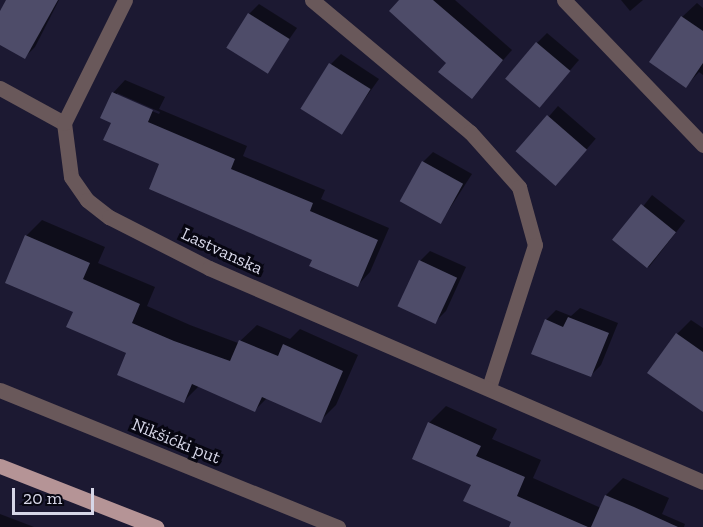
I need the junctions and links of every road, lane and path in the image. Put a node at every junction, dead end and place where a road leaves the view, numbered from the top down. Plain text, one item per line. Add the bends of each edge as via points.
1 (125, 0) edge
2 (312, 0) edge
3 (564, 0) edge
4 (0, 88) edge
5 (64, 123) junction
6 (703, 145) edge
7 (489, 387) junction
8 (0, 390) edge
9 (0, 466) edge
10 (703, 482) edge
11 (156, 527) edge
12 (338, 527) edge

1 - 5 street
2 - 7 street via 470,132 519,187 535,245
3 - 6 street
4 - 5 street
5 - 7 street, Lastvanska via 71,177 87,201 109,217 209,268
7 - 10 street, Lastvanska via 553,420
8 - 12 street, Nikšićki put
9 - 11 main road

